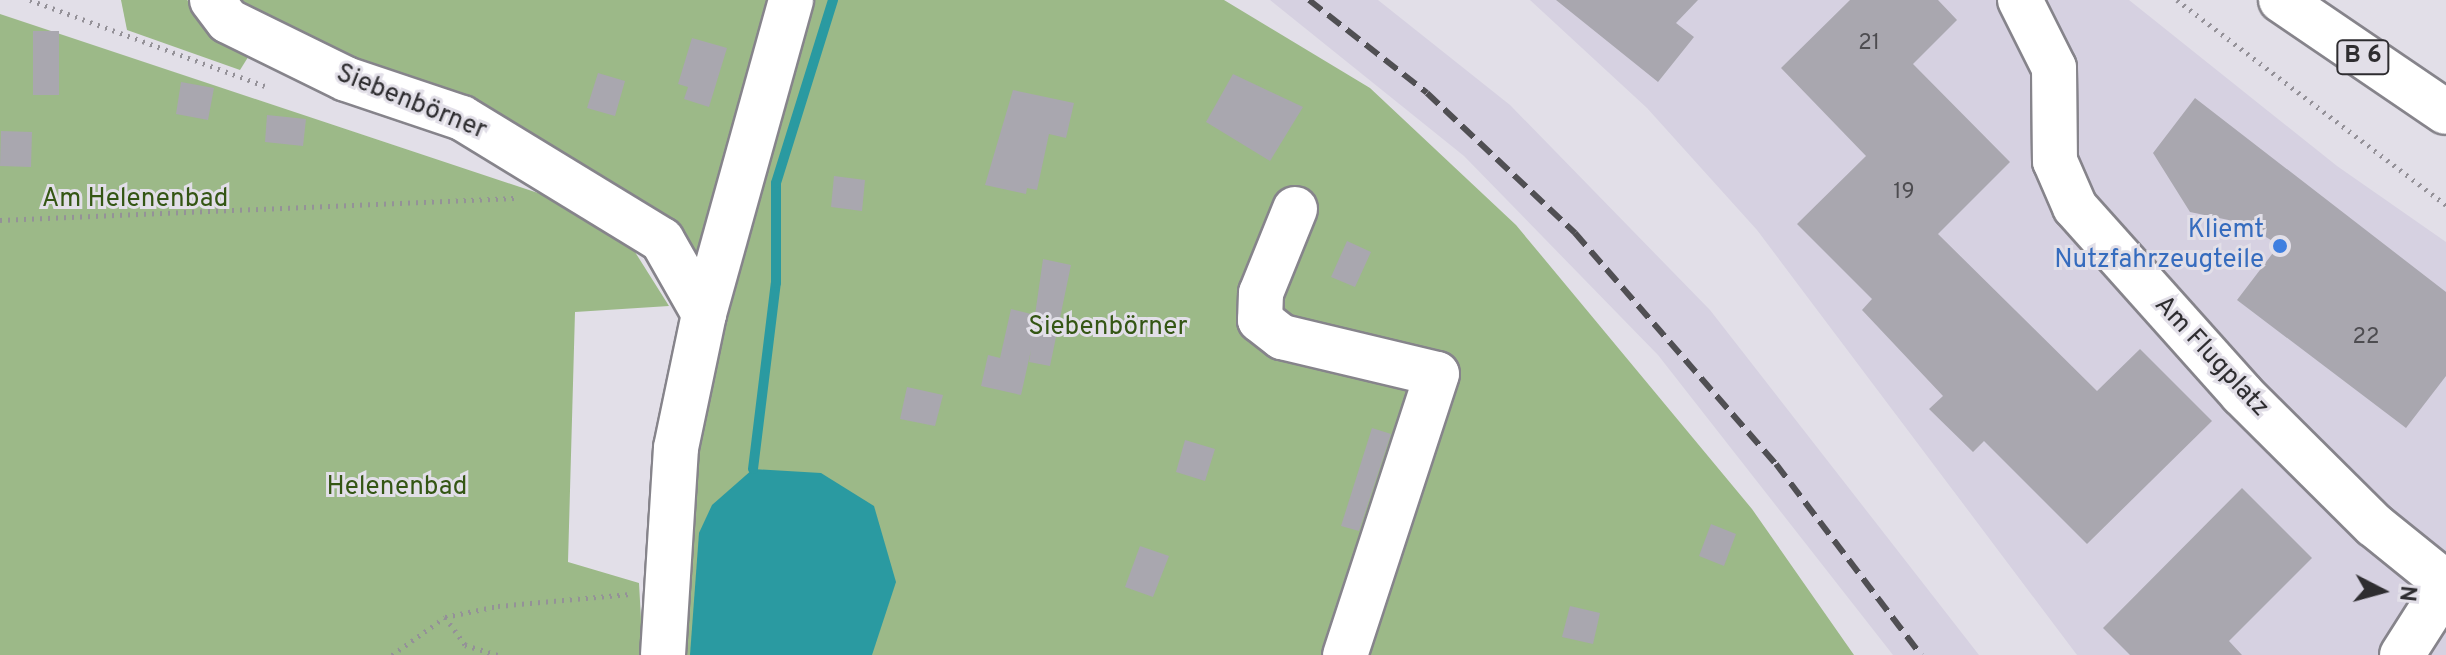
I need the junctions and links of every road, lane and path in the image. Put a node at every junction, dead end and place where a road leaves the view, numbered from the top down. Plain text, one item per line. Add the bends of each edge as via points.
1 (212, 0) edge
2 (791, 0) edge
3 (2020, 0) edge
4 (2177, 0) edge
5 (2281, 0) edge
6 (2446, 112) edge
7 (532, 197) dead end
8 (2446, 205) edge
9 (1295, 209) dead end
10 (0, 220) edge
11 (704, 314) junction
12 (2446, 584) edge
13 (664, 591) junction
14 (445, 617) junction
15 (392, 655) edge
16 (498, 655) edge
17 (663, 655) edge
18 (1345, 655) edge
19 (2402, 655) edge

1 - 11 street, Siebenbörner via 228,21 346,79 462,118 592,193 662,240
2 - 11 street
3 - 12 street, Am Flugplatz via 2054,68 2055,161 2075,207 2242,394 2374,525
4 - 8 path
5 - 6 street, B 6
7 - 10 path
9 - 18 street via 1261,293 1260,320 1282,337 1437,374
11 - 13 street via 676,448
12 - 19 street, Am Flugplatz
13 - 14 path via 498,606
13 - 17 street
14 - 15 path
14 - 16 path via 465,645

